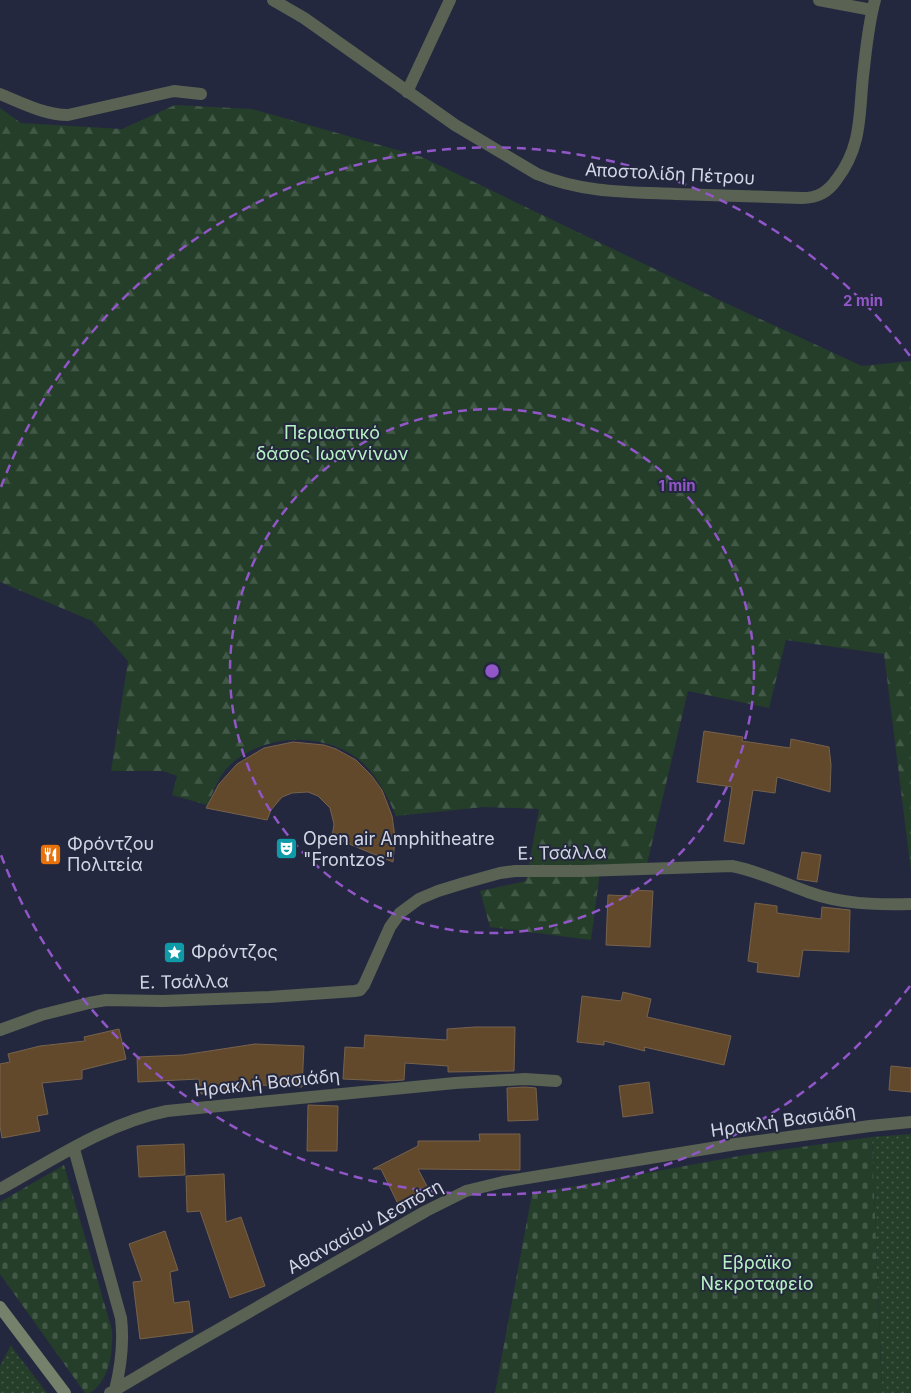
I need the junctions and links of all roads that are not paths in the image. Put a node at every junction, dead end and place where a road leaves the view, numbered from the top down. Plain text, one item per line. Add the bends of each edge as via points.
1 (450, 0) edge
2 (819, 0) edge
3 (278, 1) edge
4 (873, 5) edge
5 (407, 92) junction
6 (0, 94) edge
7 (202, 94) dead end
8 (910, 904) edge
9 (0, 1030) edge
10 (556, 1081) dead end
11 (911, 1122) edge
12 (74, 1149) junction
13 (660, 1156) joint
14 (0, 1189) edge
15 (0, 1306) edge
16 (113, 1391) edge
17 (65, 1393) edge

1 - 5 street
2 - 4 street
3 - 5 street, Αποστολίδη Πέτρου
4 - 5 street, Αποστολίδη Πέτρου via 855,145 835,181 816,197 608,191 563,184 537,174 489,146
6 - 7 street via 56,115 68,115 174,91
8 - 9 street, Ε. Τσάλλα via 845,902 732,866 500,873 438,891 404,910 390,927 364,985 355,991 261,998 106,1000 41,1014
10 - 12 street, Ηρακλή Βασιάδη via 525,1079 455,1083 167,1112 123,1125
11 - 13 street, Ηρακλή Βασιάδη
12 - 14 street, Ηρακλή Βασιάδη
12 - 16 street via 121,1318 122,1355
13 - 16 street, Αθανασίου Δεσπότη via 491,1184 457,1195
15 - 17 street

